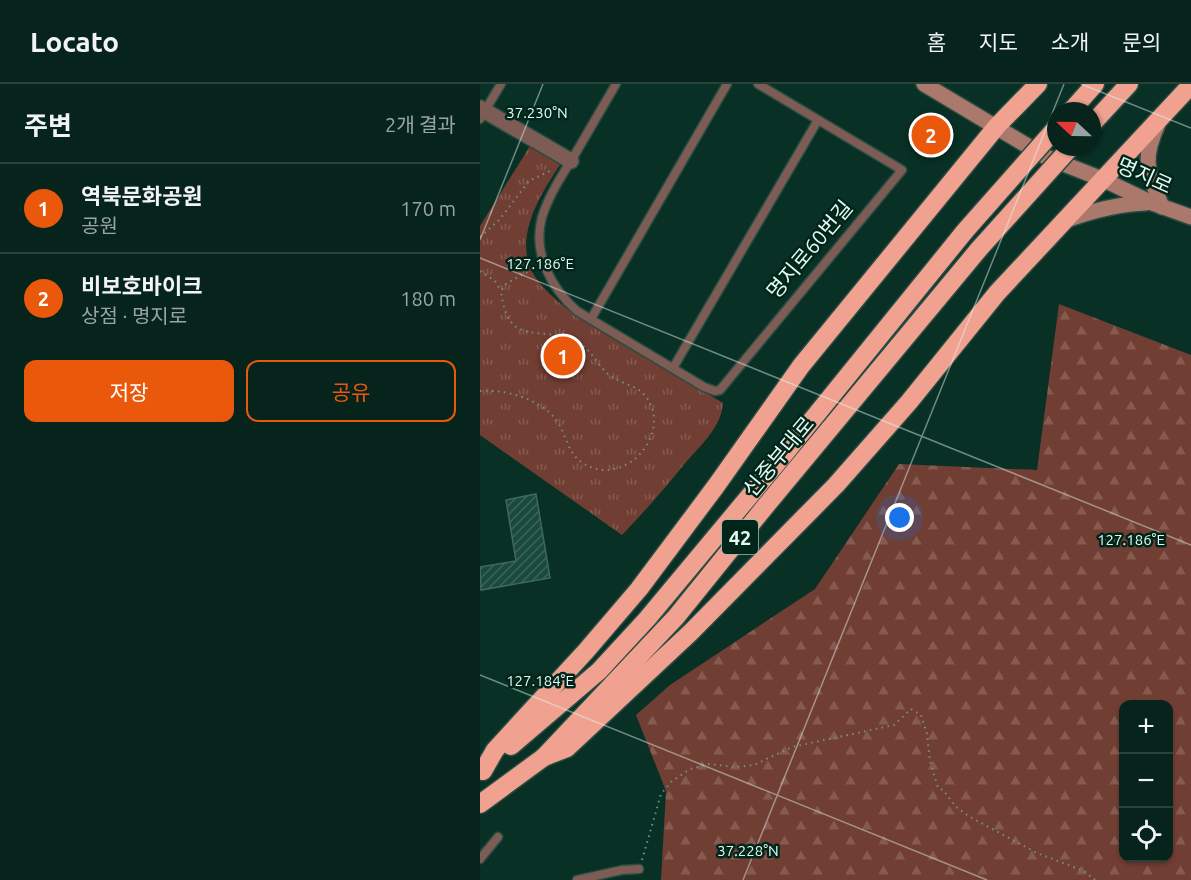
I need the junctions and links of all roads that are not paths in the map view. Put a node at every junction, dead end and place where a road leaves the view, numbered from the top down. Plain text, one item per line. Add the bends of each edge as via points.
1 (501, 84) edge
2 (616, 84) edge
3 (727, 84) edge
4 (758, 84) edge
5 (924, 84) edge
6 (1038, 84) edge
7 (1095, 84) edge
8 (1129, 84) edge
9 (1191, 85) edge
10 (1079, 102) edge
11 (482, 112) edge
12 (1101, 114) edge
13 (1162, 116) junction
14 (818, 120) junction
15 (997, 126) junction
16 (1047, 138) edge
17 (1063, 156) edge
18 (571, 161) junction
19 (1102, 179) junction
20 (1157, 205) junction
21 (1191, 217) edge
22 (1062, 222) junction
23 (591, 319) junction
24 (672, 368) junction
25 (544, 757) junction
26 (481, 772) edge
27 (480, 804) edge
28 (498, 837) dead end
29 (480, 859) edge
30 (639, 869) road end
31 (577, 880) edge

1 - 11 lane
2 - 18 lane, 명지로60번길
3 - 23 lane
4 - 14 lane, 명지로60번길
5 - 15 main road, 명지로
6 - 15 highway
7 - 10 highway
8 - 12 highway
9 - 13 highway
11 - 18 street
13 - 19 highway
13 - 20 main road via 1150,142 1147,161
14 - 24 lane
14 - 24 lane, 명지로60번길 via 902,170 720,390 704,387
15 - 19 main road, 명지로 via 1046,157
15 - 26 highway via 801,366 639,589 495,750
16 - 26 highway, 신중부대로 / 42, bridge via 965,231 647,619 599,671
17 - 25 highway, 신중부대로 / 42, bridge via 979,249 676,617
18 - 23 lane, 명지로60번길 via 552,194 539,237 550,280 562,298
19 - 20 main road, 명지로
19 - 22 highway
20 - 21 main road, 명지로
20 - 22 main road via 1111,207
22 - 25 highway via 996,293 909,402 828,493 691,632 567,748
23 - 24 lane, 명지로60번길
25 - 27 highway, 신중부대로 / 42
28 - 29 lane
30 - 31 lane

